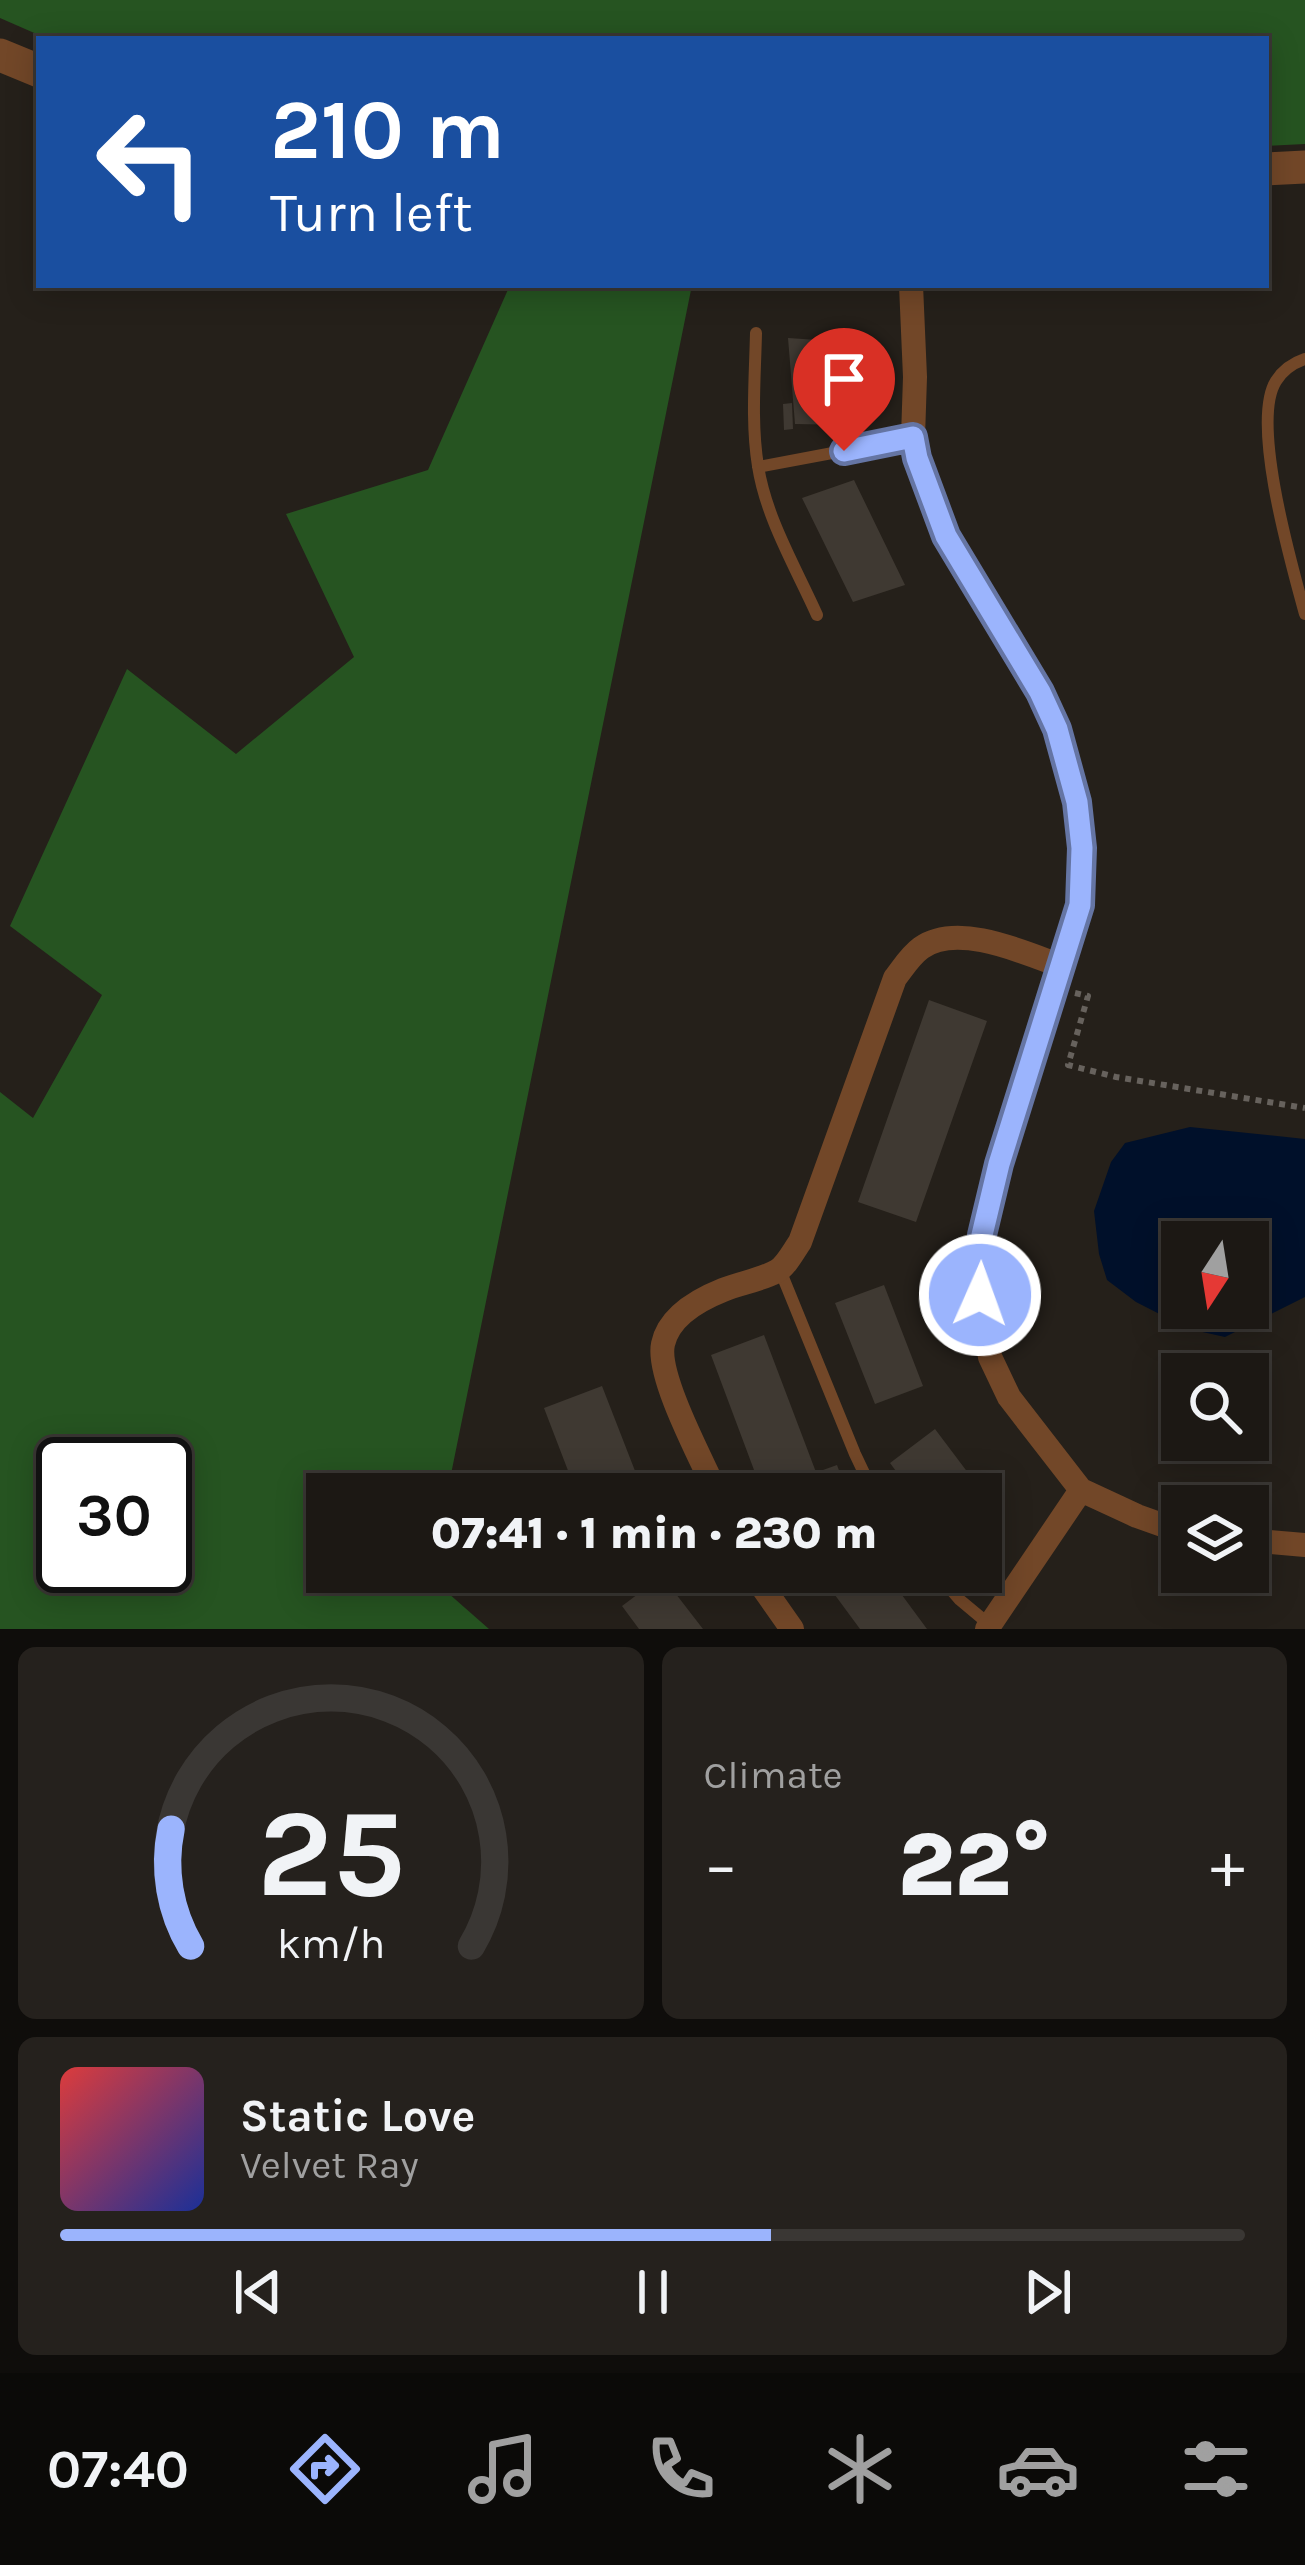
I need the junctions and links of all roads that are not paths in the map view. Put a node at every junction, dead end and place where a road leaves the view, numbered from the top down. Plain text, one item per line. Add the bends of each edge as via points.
1 (0, 56) edge
2 (36, 70) edge
3 (1305, 167) edge
4 (1269, 169) edge
5 (911, 288) edge
6 (756, 333) dead end
7 (1305, 358) edge
8 (913, 437) junction
9 (758, 467) junction
10 (1305, 614) edge
11 (817, 616) dead end
12 (1058, 977) junction
13 (780, 1270) junction
14 (708, 1473) edge
15 (864, 1473) edge
16 (1081, 1490) junction
17 (1161, 1525) edge
18 (1269, 1542) edge
19 (1305, 1545) edge
20 (767, 1593) edge
21 (954, 1593) edge
22 (988, 1627) edge
23 (792, 1629) edge

1 - 2 street
3 - 4 street
5 - 8 street
6 - 9 lane
7 - 10 lane via 1273,384 1266,422
8 - 9 lane
8 - 12 street via 946,536 1040,692 1068,766 1082,881
9 - 11 lane
12 - 13 street via 967,937 943,937 909,960 800,1242
12 - 16 street via 999,1164 982,1235 980,1295 990,1357 1010,1396
13 - 14 street via 685,1310 663,1343 672,1393
13 - 15 lane
16 - 17 street
16 - 22 street
18 - 19 street
20 - 23 street
21 - 22 lane

